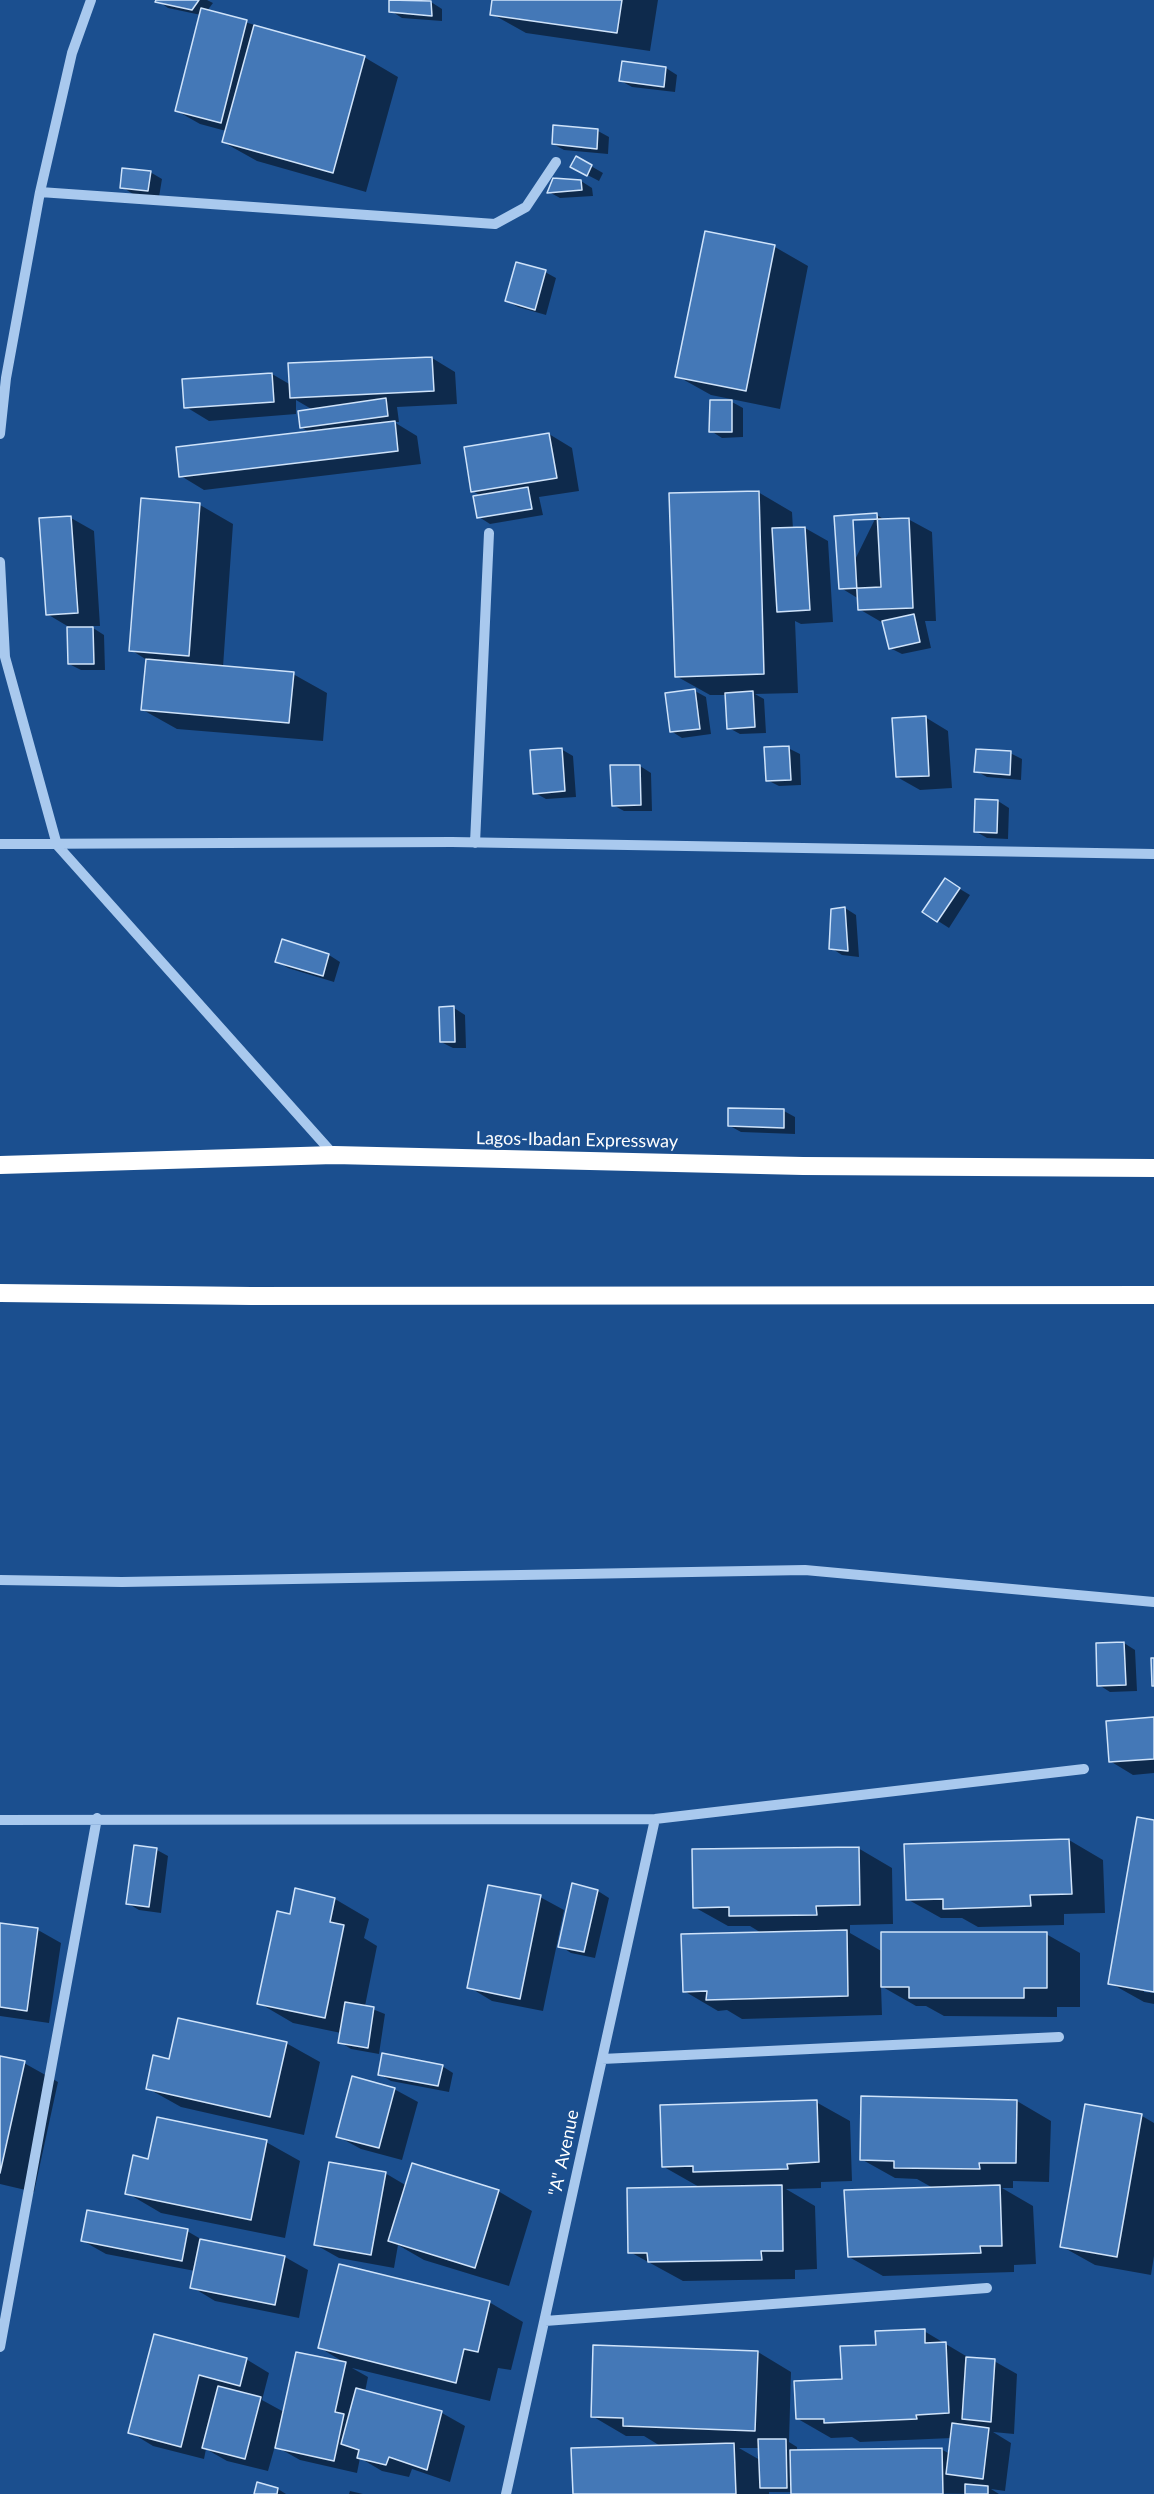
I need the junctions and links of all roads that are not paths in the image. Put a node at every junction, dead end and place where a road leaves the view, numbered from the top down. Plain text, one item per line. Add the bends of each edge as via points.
1 (91, 0) edge
2 (556, 162) dead end
3 (40, 192) junction
4 (0, 434) edge
5 (489, 533) dead end
6 (0, 562) edge
7 (475, 843) junction
8 (0, 844) edge
9 (57, 845) junction
10 (1154, 854) edge
11 (334, 1155) junction
12 (0, 1165) edge
13 (1154, 1168) edge
14 (0, 1293) edge
15 (1154, 1295) edge
16 (0, 1580) edge
17 (1154, 1602) edge
18 (1084, 1769) dead end
19 (97, 1818) junction
20 (655, 1819) junction
21 (0, 1820) edge
22 (1059, 2037) dead end
23 (602, 2059) junction
24 (987, 2288) dead end
25 (545, 2321) junction
26 (3, 2322) edge
27 (0, 2347) edge
28 (506, 2494) edge

1 - 3 street via 72,53
2 - 3 street via 526,207 495,224
3 - 4 street via 6,378
5 - 7 street
6 - 9 street via 5,657
7 - 9 street
7 - 10 street
8 - 9 street
9 - 11 street
11 - 12 highway, Lagos-Ibadan Expressway
11 - 13 highway, Lagos-Ibadan Expressway via 803,1166
14 - 15 highway
16 - 17 street via 146,1582 805,1570
18 - 20 street
19 - 20 street
19 - 21 street
19 - 26 street
20 - 23 street, "A" Avenue
22 - 23 street
23 - 25 street, "A" Avenue
24 - 25 street
25 - 28 street, "A" Avenue
26 - 27 street

